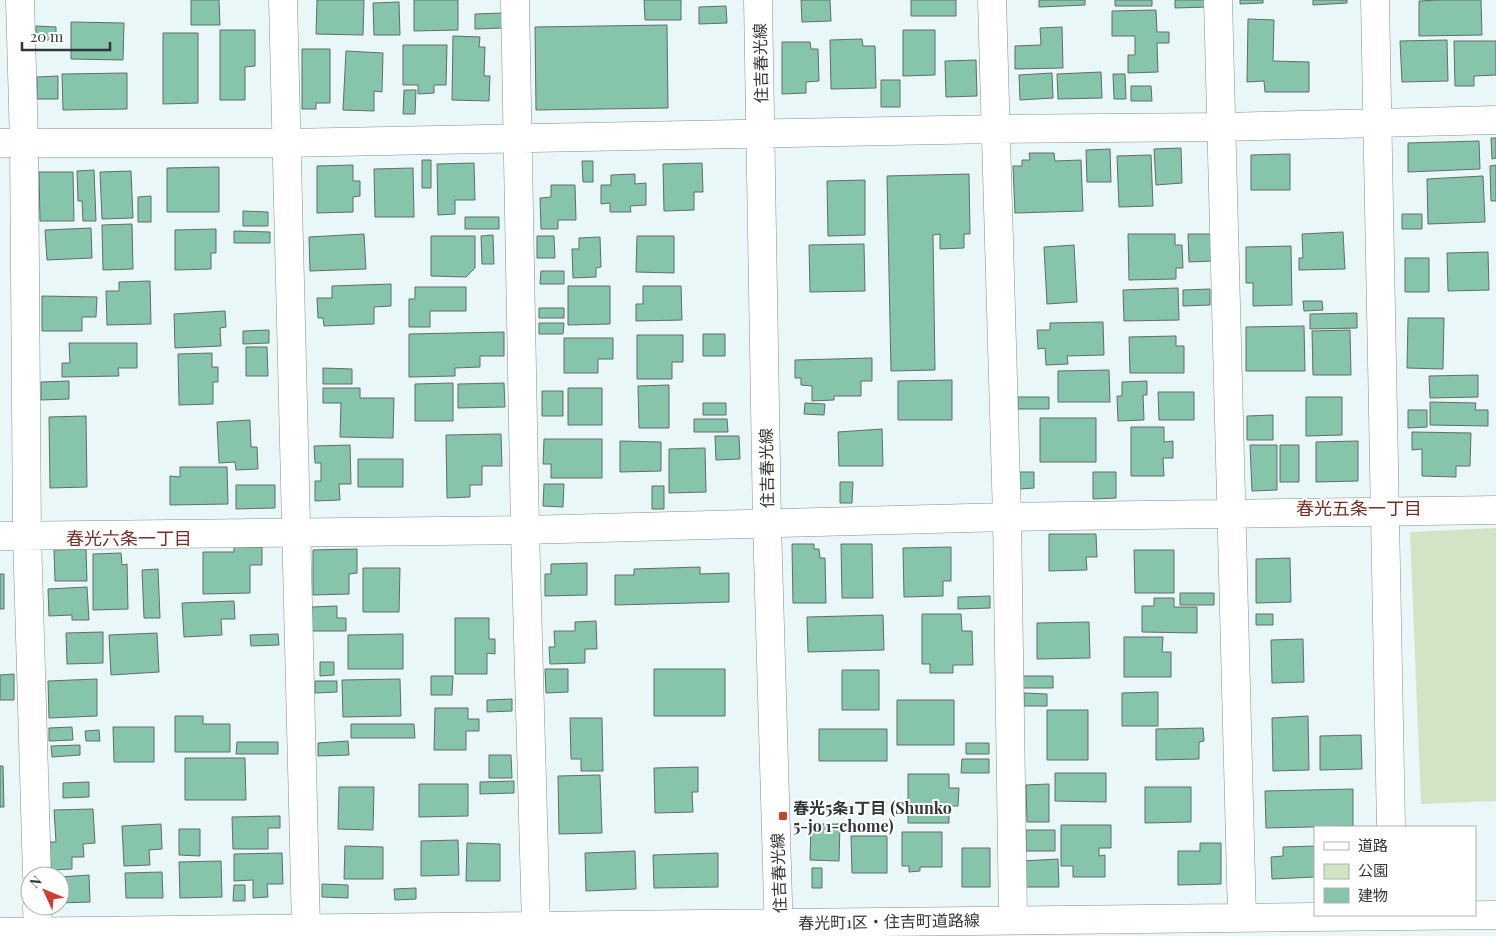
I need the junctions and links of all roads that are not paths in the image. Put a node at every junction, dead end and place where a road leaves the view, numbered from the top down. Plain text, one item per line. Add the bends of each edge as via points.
1 (20, 0) edge
2 (283, 0) edge
3 (515, 0) edge
4 (758, 0) edge
5 (992, 0) edge
6 (1218, 0) edge
7 (1375, 0) edge
8 (1496, 120) edge
9 (1377, 123) junction
10 (1222, 127) junction
11 (995, 129) junction
12 (761, 135) junction
13 (518, 139) junction
14 (12, 143) edge
15 (286, 143) junction
16 (1496, 510) edge
17 (1385, 512) junction
18 (1232, 514) junction
19 (1007, 517) junction
20 (767, 523) junction
21 (525, 530) junction
22 (296, 532) junction
23 (27, 535) junction
24 (0, 536) edge
25 (1391, 826) edge
26 (36, 866) edge
27 (1496, 915) edge
28 (1242, 917) junction
29 (38, 918) edge
30 (1013, 920) junction
31 (1393, 922) edge
32 (536, 925) junction
33 (306, 927) junction
34 (779, 929) edge
35 (627, 930) edge
36 (483, 931) edge
37 (0, 932) edge
38 (170, 932) edge

1 - 14 street
2 - 15 street
3 - 13 street
4 - 12 street, 住吉春光線
5 - 11 street
6 - 10 street
7 - 9 street
8 - 9 street
9 - 10 street
9 - 17 street
10 - 11 street
10 - 18 street
11 - 12 street
11 - 19 street
12 - 13 street
12 - 20 street, 住吉春光線
13 - 15 street
13 - 21 street
14 - 15 street
14 - 23 street
15 - 22 street
16 - 17 street
17 - 18 street
17 - 25 street
18 - 19 street
18 - 28 street
19 - 20 street
19 - 30 street
20 - 21 street
20 - 34 street, 住吉春光線
21 - 22 street
21 - 32 street
22 - 23 street
22 - 33 street
23 - 24 street
23 - 26 street
27 - 31 street, 春光町1区・住吉町道路線
28 - 30 street, 春光町1区・住吉町道路線
28 - 31 street, 春光町1区・住吉町道路線
29 - 37 street, 春光町1区・住吉町道路線
29 - 38 street, 春光町1区・住吉町道路線
30 - 34 street, 春光町1区・住吉町道路線
32 - 35 street, 春光町1区・住吉町道路線
32 - 36 street, 春光町1区・住吉町道路線
33 - 36 street, 春光町1区・住吉町道路線
33 - 38 street, 春光町1区・住吉町道路線
34 - 35 street, 春光町1区・住吉町道路線

